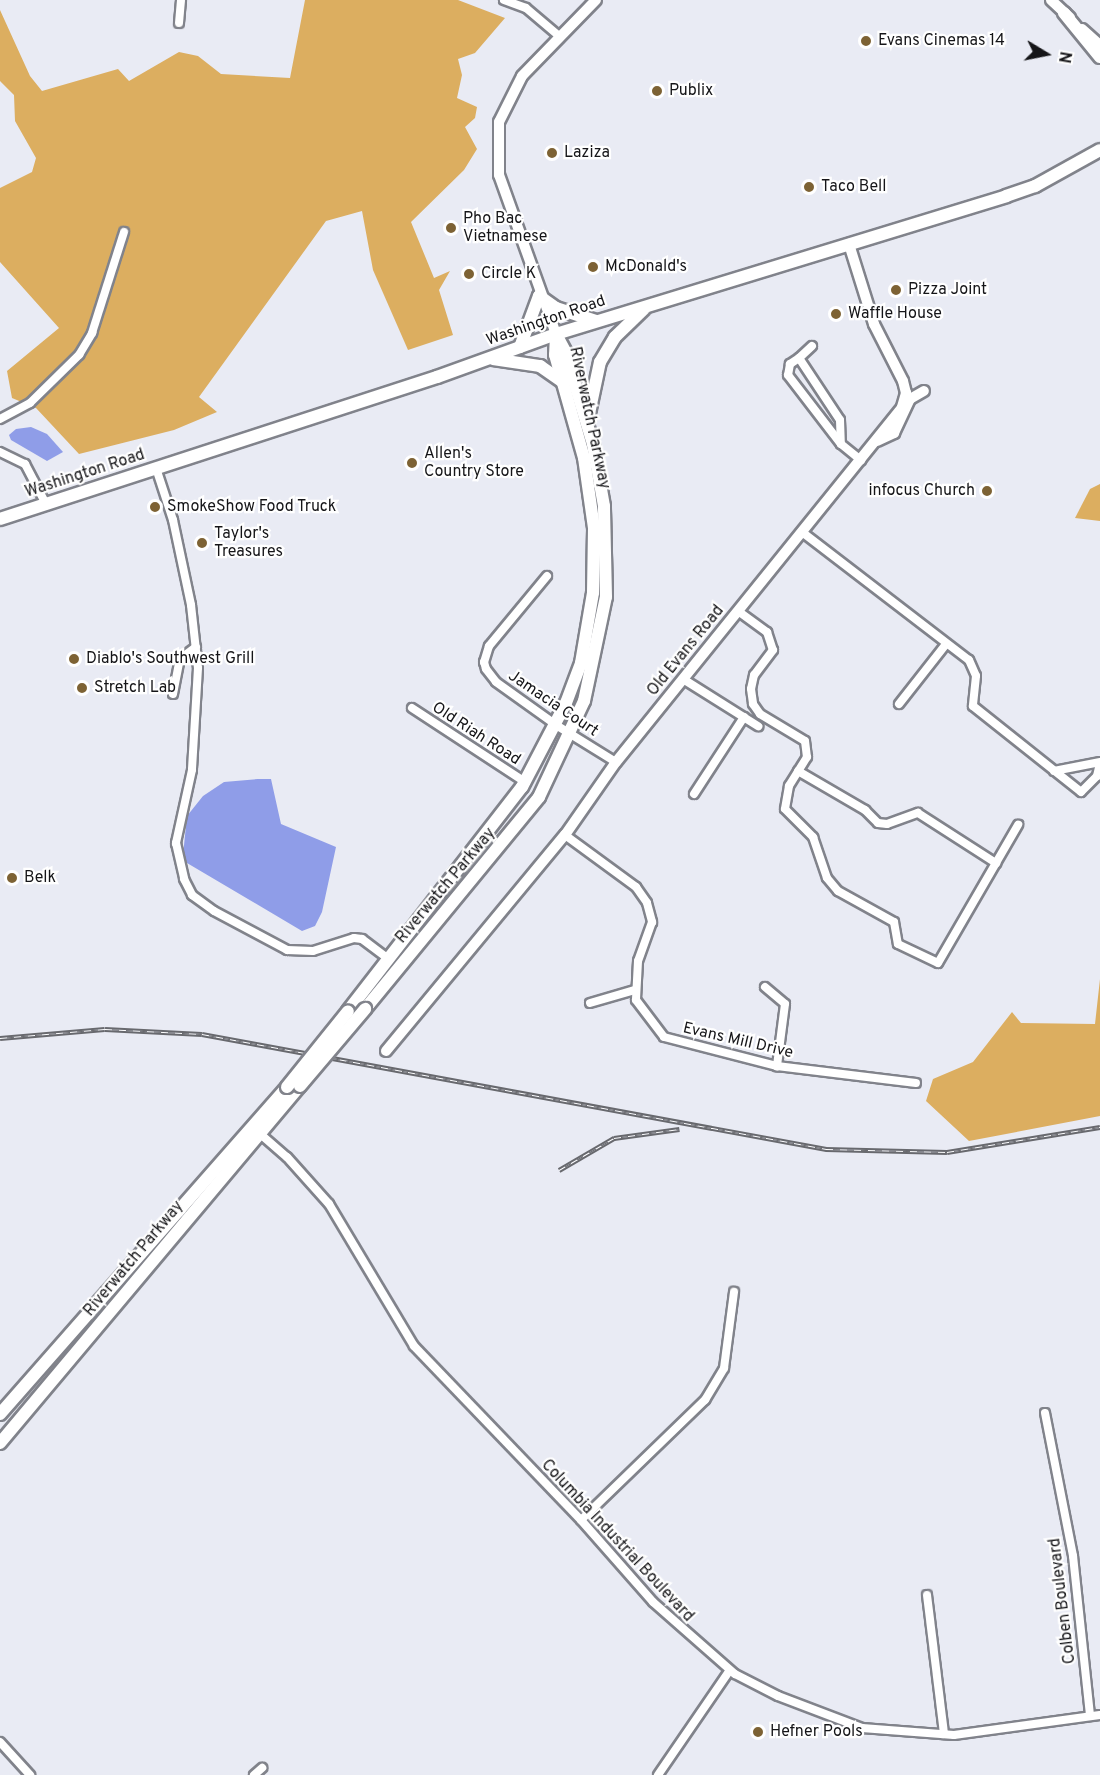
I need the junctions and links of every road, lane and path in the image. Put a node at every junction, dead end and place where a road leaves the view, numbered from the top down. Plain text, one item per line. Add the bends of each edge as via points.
1 (181, 0) edge
2 (504, 0) edge
3 (596, 0) edge
4 (1051, 0) edge
5 (1064, 13) junction
6 (179, 23) dead end
7 (559, 36) junction
8 (1100, 45) edge
9 (1100, 57) edge
10 (1100, 142) edge
11 (1100, 150) edge
12 (1088, 157) junction
13 (124, 232) dead end
14 (849, 244) junction
15 (539, 296) junction
16 (650, 305) junction
17 (596, 321) junction
18 (556, 333) junction
19 (812, 346) dead end
20 (520, 347) junction
21 (489, 358) junction
22 (799, 358) junction
23 (564, 384) junction
24 (924, 391) dead end
25 (0, 419) edge
26 (586, 424) junction
27 (874, 443) junction
28 (841, 444) junction
29 (0, 452) edge
30 (861, 460) junction
31 (156, 468) junction
32 (46, 504) junction
33 (0, 519) edge
34 (802, 532) junction
35 (547, 576) dead end
36 (738, 610) junction
37 (946, 644) junction
38 (196, 647) junction
39 (683, 679) junction
40 (173, 694) dead end
41 (899, 704) dead end
42 (412, 708) dead end
43 (744, 717) junction
44 (556, 725) junction
45 (758, 726) dead end
46 (571, 734) junction
47 (616, 762) junction
48 (1100, 762) edge
49 (798, 771) junction
50 (1054, 771) junction
51 (525, 782) junction
52 (694, 794) dead end
53 (1018, 825) dead end
54 (565, 835) junction
55 (996, 863) junction
56 (387, 958) junction
57 (765, 987) dead end
58 (635, 990) junction
59 (590, 1003) dead end
60 (386, 1051) dead end
61 (777, 1066) junction
62 (916, 1083) dead end
63 (294, 1087) junction
64 (256, 1131) junction
65 (734, 1292) dead end
66 (1045, 1413) dead end
67 (0, 1414) edge
68 (0, 1443) edge
69 (581, 1520) junction
70 (927, 1595) dead end
71 (730, 1670) junction
72 (1100, 1715) edge
73 (1090, 1716) junction
74 (944, 1734) junction
75 (0, 1742) edge
76 (262, 1768) dead end
77 (30, 1775) edge
78 (254, 1775) edge
79 (658, 1775) edge

1 - 6 street
2 - 7 street via 526,8
3 - 7 street
4 - 5 street
5 - 8 street
5 - 9 main road
7 - 15 street via 522,76 505,104 497,141 499,175
10 - 12 main road
11 - 12 main road, Washington Road
12 - 14 main road, Washington Road via 1026,189
13 - 25 street via 92,333 79,355 30,403
14 - 16 main road, Washington Road
14 - 27 street, Old Evans Road via 874,324 906,393 902,406
15 - 17 main road via 556,308
15 - 18 street
15 - 20 main road
16 - 17 main road, Washington Road
16 - 26 main road via 615,337 600,362
17 - 18 main road, Washington Road
18 - 20 main road, Washington Road
18 - 23 main road, Riverwatch Parkway via 555,354
18 - 26 main road, Riverwatch Parkway
19 - 22 street
20 - 21 main road, Washington Road
21 - 23 main road via 540,366
21 - 31 main road, Washington Road
22 - 28 street via 840,420
22 - 28 street via 790,364 788,375
23 - 44 main road, Riverwatch Parkway via 584,458 595,565 581,663
24 - 27 street via 910,399 894,433
26 - 46 main road, Riverwatch Parkway via 598,464 604,506 606,597 592,671
27 - 30 street, Old Evans Road
28 - 30 street
29 - 32 street via 25,464
30 - 34 street, Old Evans Road
31 - 32 main road, Washington Road
31 - 38 street via 173,520
32 - 33 main road, Washington Road
34 - 36 street, Old Evans Road
34 - 37 street
35 - 44 street, Jamacia Court via 494,638 484,662 496,682
36 - 39 street, Old Evans Road
36 - 49 street via 767,632 773,650 754,675 753,704 760,714 805,741 807,757
37 - 41 street
37 - 50 street via 969,660 973,668 974,706
38 - 40 street via 180,659
38 - 56 street via 198,719 192,770 176,843 178,861 192,895 287,950 313,951 354,938 362,939
39 - 43 street
39 - 47 street, Old Evans Road
42 - 51 street, Old Riah Road
43 - 45 street
43 - 52 street
44 - 46 street, Jamacia Court
44 - 51 main road, Riverwatch Parkway
46 - 47 street, Jamacia Court
46 - 63 main road, Riverwatch Parkway, bridge via 539,797 517,826 365,1009
47 - 54 street, Old Evans Road
48 - 50 street
48 - 50 street via 1097,776 1081,792
49 - 55 street via 865,810 878,823 887,824 918,813
49 - 55 street via 789,786 785,809 813,837 827,878 838,891 894,922 898,944 938,963
51 - 56 main road, Riverwatch Parkway
53 - 55 street
54 - 58 street via 636,887 647,903 651,922 638,961
54 - 60 street, Old Evans Road
56 - 63 main road, Riverwatch Parkway, bridge
57 - 61 street via 785,1004
58 - 59 street
58 - 61 street, Evans Mill Drive via 636,1000 664,1037
61 - 62 street, Evans Mill Drive
63 - 64 main road, Riverwatch Parkway
64 - 67 main road, Riverwatch Parkway
64 - 68 main road, Riverwatch Parkway
64 - 69 street, Columbia Industrial Boulevard via 288,1157 329,1204 414,1346
65 - 69 street via 724,1368 705,1400
66 - 73 street, Colben Boulevard via 1073,1556
69 - 71 street, Columbia Industrial Boulevard via 652,1602
70 - 74 street
71 - 74 street, Columbia Industrial Boulevard via 778,1696 862,1728
71 - 79 street
72 - 73 street, Columbia Industrial Boulevard
73 - 74 street, Columbia Industrial Boulevard
75 - 77 street
76 - 78 street

